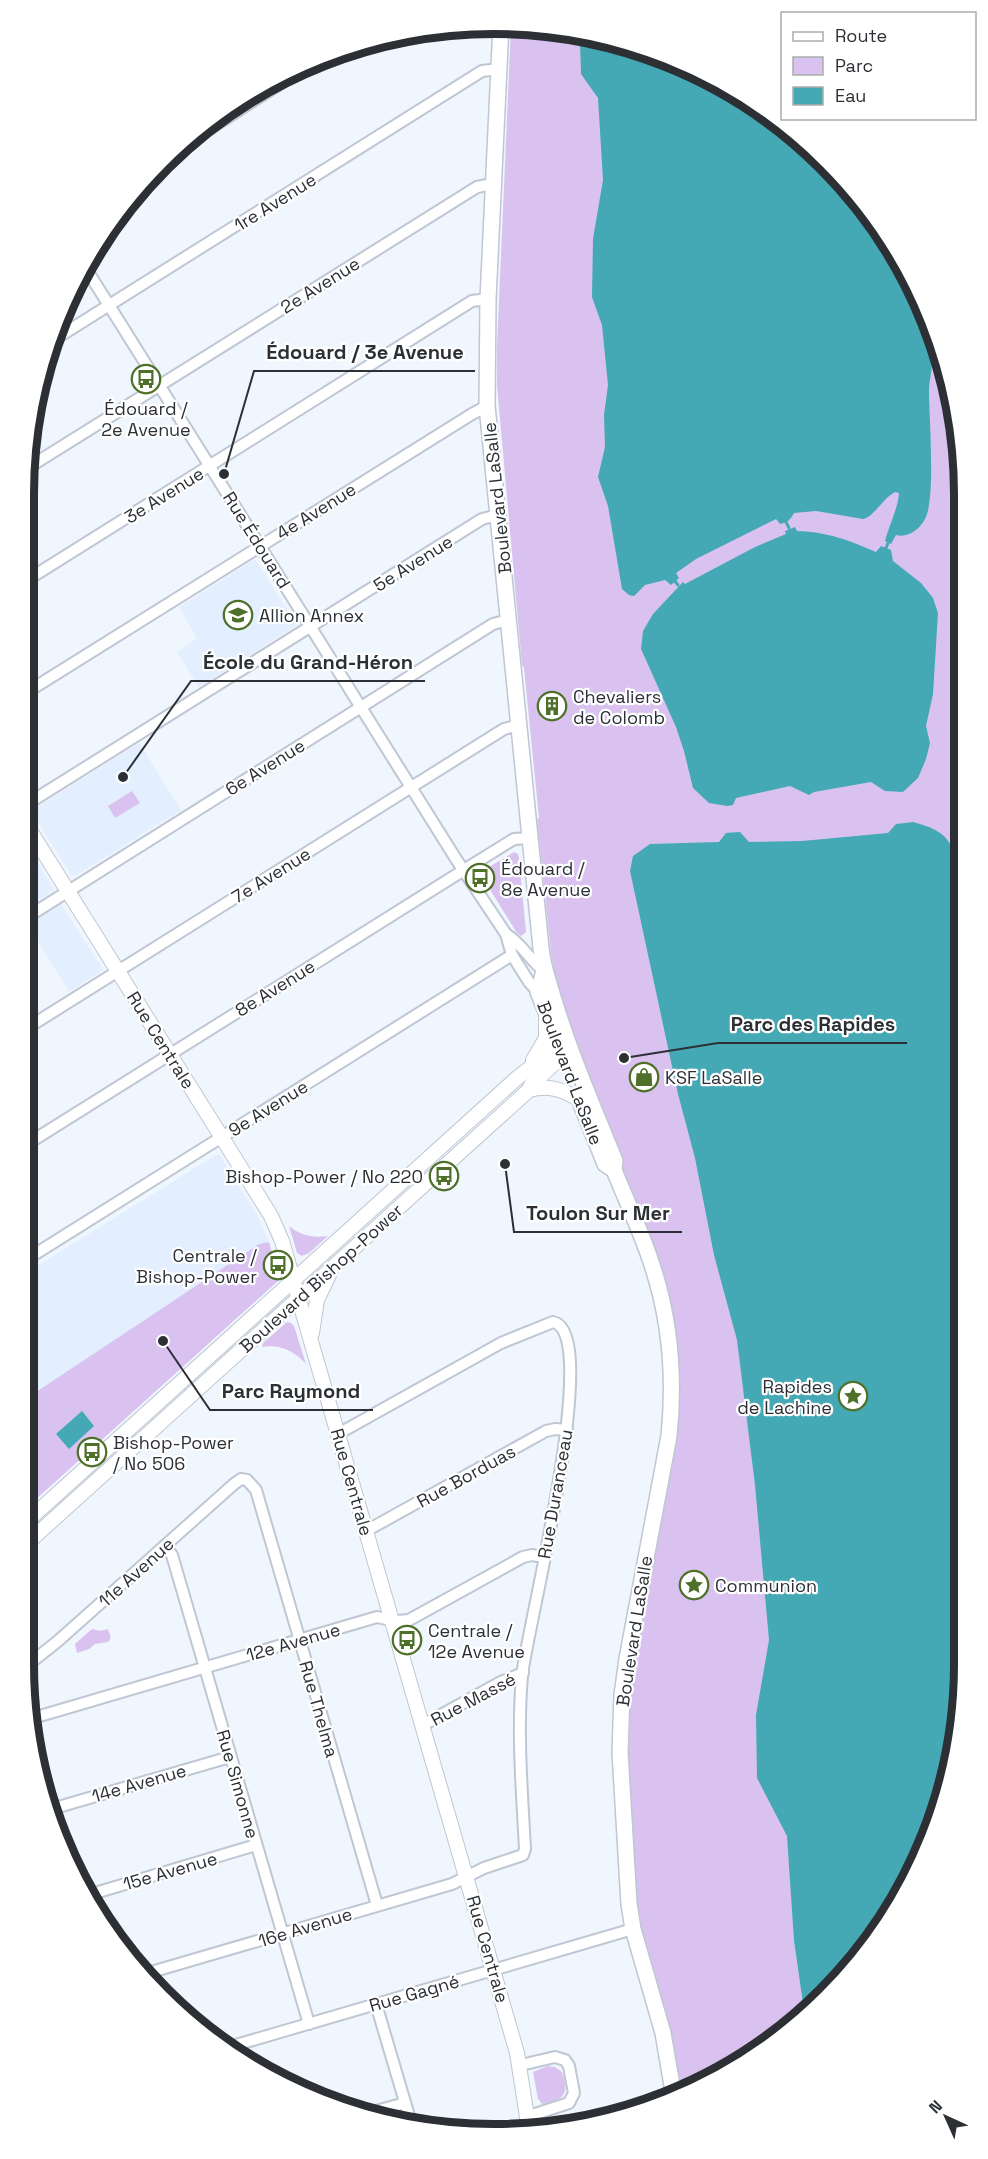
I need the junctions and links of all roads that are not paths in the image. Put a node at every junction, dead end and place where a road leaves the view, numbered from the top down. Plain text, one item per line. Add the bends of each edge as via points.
1 (501, 34) edge
2 (499, 69) junction
3 (493, 184) junction
4 (90, 275) edge
5 (488, 299) junction
6 (109, 306) junction
7 (63, 334) edge
8 (159, 385) junction
9 (487, 406) junction
10 (35, 463) edge
11 (210, 466) junction
12 (498, 515) junction
13 (260, 546) junction
14 (34, 576) edge
15 (508, 620) junction
16 (311, 626) junction
17 (34, 688) edge
18 (361, 707) junction
19 (519, 725) junction
20 (412, 787) junction
21 (34, 800) edge
22 (34, 837) edge
23 (529, 838) junction
24 (464, 870) junction
25 (68, 891) junction
26 (34, 913) edge
27 (506, 934) junction
28 (512, 955) junction
29 (118, 971) junction
30 (544, 971) junction
31 (538, 992) junction
32 (545, 1009) junction
33 (34, 1024) edge
34 (566, 1050) junction
35 (170, 1054) junction
36 (519, 1077) junction
37 (529, 1090) junction
38 (578, 1099) junction
39 (222, 1137) junction
40 (34, 1140) edge
41 (614, 1170) junction
42 (34, 1255) edge
43 (336, 1263) junction
44 (294, 1280) junction
45 (298, 1298) junction
46 (311, 1344) junction
47 (567, 1430) junction
48 (338, 1434) junction
49 (248, 1480) joint
50 (34, 1515) edge
51 (366, 1531) junction
52 (34, 1537) edge
53 (165, 1546) junction
54 (544, 1557) junction
55 (392, 1620) junction
56 (299, 1640) junction
57 (34, 1660) edge
58 (205, 1668) junction
59 (523, 1673) junction
60 (37, 1717) edge
61 (423, 1725) junction
62 (230, 1757) junction
63 (57, 1807) edge
64 (256, 1845) junction
65 (467, 1876) junction
66 (95, 1893) edge
67 (377, 1905) junction
68 (633, 1929) junction
69 (282, 1934) junction
70 (494, 1970) junction
71 (152, 1972) edge
72 (376, 2004) junction
73 (309, 2024) junction
74 (237, 2046) edge
75 (520, 2066) junction
76 (673, 2089) edge
77 (405, 2103) junction
78 (379, 2110) edge
79 (529, 2116) junction
80 (409, 2117) edge
81 (530, 2123) edge

1 - 2 main road, Boulevard LaSalle
2 - 3 main road, Boulevard LaSalle
2 - 6 street, 1re Avenue via 482,71
3 - 5 main road, Boulevard LaSalle
3 - 8 street, 2e Avenue via 477,187
4 - 6 street, Rue Édouard
5 - 9 main road, Boulevard LaSalle
5 - 11 street, 3e Avenue via 472,301
6 - 7 street, 1re Avenue
6 - 8 street, Rue Édouard
8 - 10 street, 2e Avenue
8 - 11 street, Rue Édouard
9 - 12 main road, Boulevard LaSalle
9 - 13 street, 4e Avenue
11 - 13 street, Rue Édouard
11 - 14 street, 3e Avenue
12 - 15 main road, Boulevard LaSalle
12 - 16 street, 5e Avenue via 482,519
13 - 16 street, Rue Édouard
13 - 17 street, 4e Avenue
15 - 18 street, 6e Avenue via 495,622
15 - 19 main road, Boulevard LaSalle
16 - 18 street, Rue Édouard
16 - 21 street, 5e Avenue
18 - 20 street, Rue Édouard
18 - 25 street, 6e Avenue
19 - 20 street, 7e Avenue via 504,729
19 - 23 main road, Boulevard LaSalle
20 - 24 street, Rue Édouard
20 - 29 street, 7e Avenue
22 - 25 street, Rue Centrale
23 - 24 street, 8e Avenue via 514,839
23 - 30 main road, Boulevard LaSalle
24 - 27 street, Rue Édouard
24 - 35 street, 8e Avenue
25 - 26 street, 6e Avenue
25 - 29 street, Rue Centrale
27 - 28 street, Rue Édouard
27 - 30 street, Rue Édouard
28 - 31 street, Rue Édouard
28 - 39 street, 9e Avenue
29 - 33 street, 7e Avenue
29 - 35 street, Rue Centrale
30 - 31 main road, Boulevard LaSalle
30 - 34 main road, Boulevard LaSalle
31 - 32 main road, Boulevard LaSalle
32 - 34 main road, Boulevard LaSalle
32 - 36 street via 544,1043
34 - 36 street, Boulevard Bishop-Power
34 - 37 street, Boulevard Bishop-Power
34 - 38 main road, Boulevard LaSalle
34 - 41 main road, Boulevard LaSalle via 615,1161
35 - 39 street, Rue Centrale
35 - 40 street, 8e Avenue
36 - 44 street, Boulevard Bishop-Power
37 - 38 street via 551,1088
37 - 43 street, Boulevard Bishop-Power
38 - 41 main road, Boulevard LaSalle via 605,1164
39 - 42 street, 9e Avenue
39 - 44 street, Rue Centrale via 271,1216
41 - 68 main road, Boulevard LaSalle via 655,1275 666,1322 672,1380 666,1455 627,1659 621,1714 627,1879
43 - 45 street, Boulevard Bishop-Power
43 - 46 street via 318,1300
44 - 45 street, Rue Centrale
44 - 50 street, Boulevard Bishop-Power
45 - 46 street, Rue Centrale
45 - 52 street, Boulevard Bishop-Power
46 - 48 street, Rue Centrale
47 - 48 street, Rue Duranceau via 571,1393 569,1351 566,1331 553,1322 501,1343
47 - 51 street, Rue Borduas via 546,1431
47 - 54 street, Rue Duranceau
48 - 51 street, Rue Centrale
49 - 53 street, 11e Avenue via 238,1481
49 - 56 street, Rue Thelma via 256,1490
51 - 55 street, Rue Centrale
53 - 57 street, 11e Avenue
53 - 58 street, Rue Simonne via 172,1555
54 - 55 street, 12e Avenue via 526,1556 409,1620
54 - 59 street, Rue Duranceau
55 - 56 street, 12e Avenue via 377,1617
55 - 61 street, Rue Centrale
56 - 58 street, 12e Avenue
56 - 67 street, Rue Thelma
58 - 60 street, 12e Avenue
58 - 62 street, Rue Simonne
59 - 61 street, Rue Massé
59 - 65 street, Rue Duranceau via 519,1739 525,1849 523,1856
61 - 65 street, Rue Centrale
62 - 63 street, 14e Avenue
62 - 64 street, Rue Simonne
64 - 66 street, 15e Avenue
64 - 69 street, Rue Simonne
65 - 67 street, 16e Avenue via 453,1884
65 - 70 street, Rue Centrale
67 - 69 street, 16e Avenue
68 - 70 street, Rue Gagné
68 - 76 main road, Boulevard LaSalle via 663,2033
69 - 71 street, 16e Avenue
69 - 73 street, Rue Simonne
70 - 72 street, Rue Gagné
70 - 75 street, Rue Centrale
72 - 73 street, Rue Gagné
72 - 77 street
73 - 74 street, Rue Gagné
75 - 79 street, Rue Centrale
75 - 79 street via 561,2058 569,2066 574,2093 566,2105
77 - 78 street
77 - 80 street
79 - 81 street, Rue Centrale

